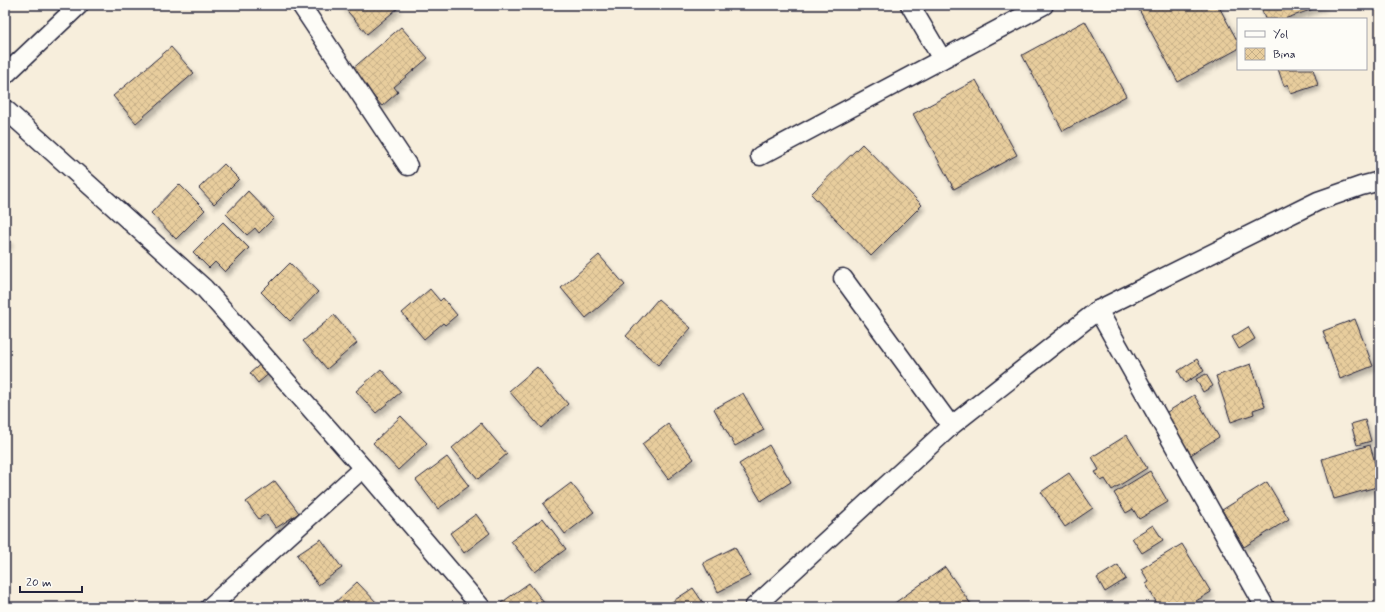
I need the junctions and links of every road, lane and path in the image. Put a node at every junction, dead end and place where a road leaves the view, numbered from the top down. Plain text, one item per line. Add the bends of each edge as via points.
1 (79, 5) edge
2 (301, 5) edge
3 (910, 5) edge
4 (1044, 5) edge
5 (942, 59) junction
6 (5, 75) edge
7 (5, 109) edge
8 (760, 156) dead end
9 (408, 166) dead end
10 (1380, 181) edge
11 (843, 278) dead end
12 (1098, 310) junction
13 (951, 426) junction
14 (363, 468) junction
15 (210, 607) edge
16 (481, 607) edge
17 (754, 607) edge
18 (1265, 607) edge

1 - 6 street
2 - 9 street
3 - 5 street
4 - 5 street
5 - 8 street
7 - 14 street via 204,288
10 - 12 street via 1318,201
11 - 13 street
12 - 13 street
12 - 18 street
13 - 17 street
14 - 15 street
14 - 16 street

